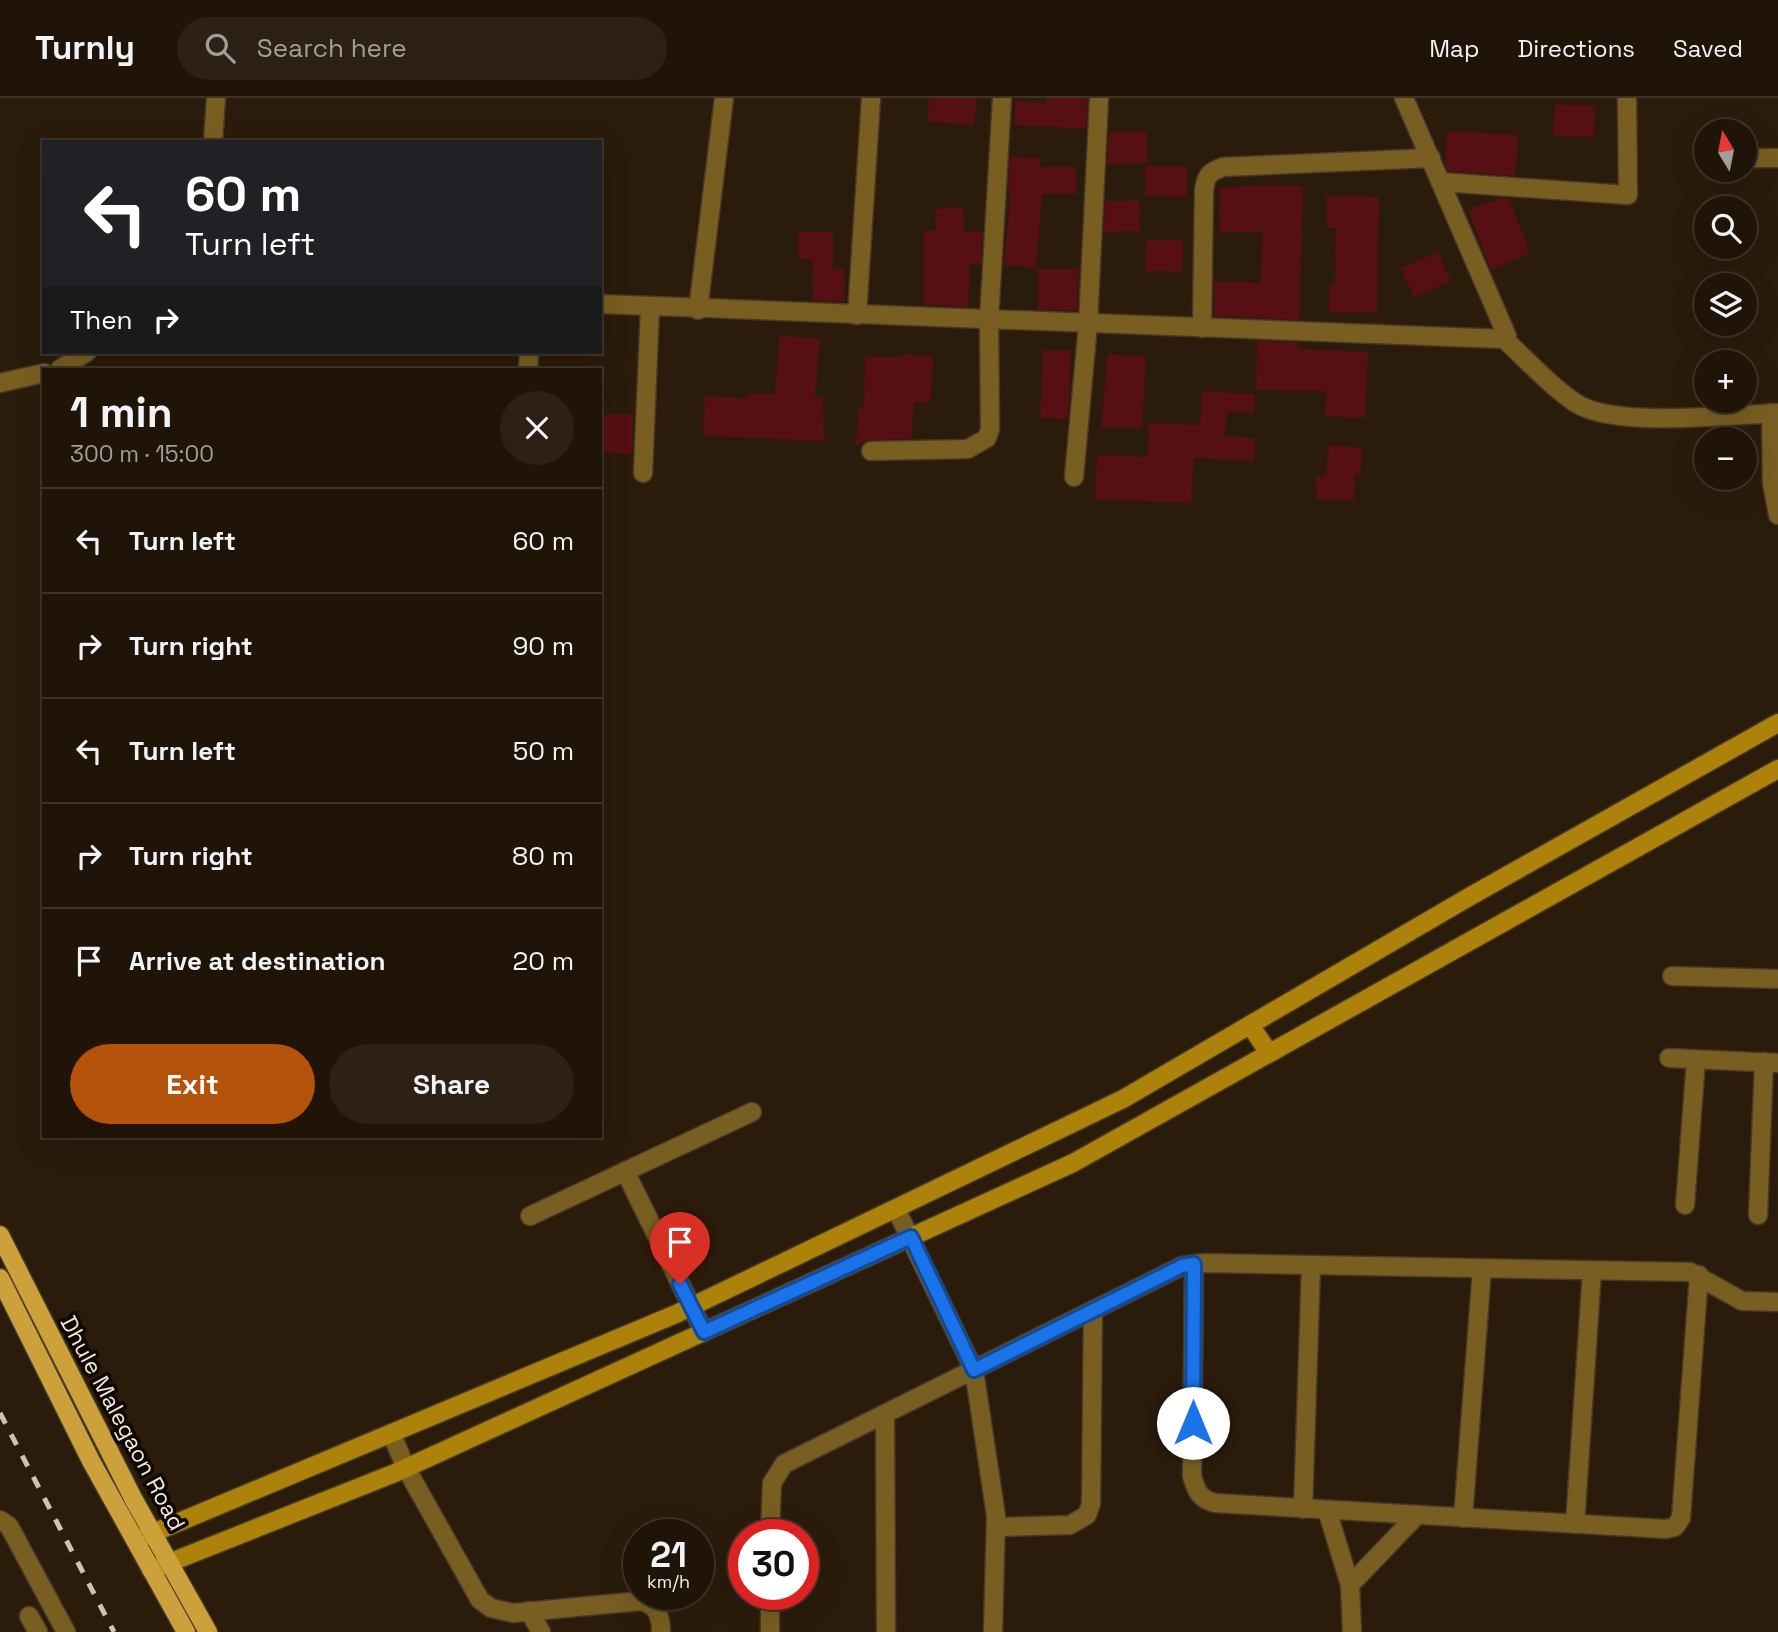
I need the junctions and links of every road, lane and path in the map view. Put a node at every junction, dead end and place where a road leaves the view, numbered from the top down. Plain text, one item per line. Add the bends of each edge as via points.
1 (216, 98) edge
2 (724, 98) edge
3 (871, 98) edge
4 (1002, 98) edge
5 (1100, 98) edge
6 (1404, 98) edge
7 (1627, 98) edge
8 (213, 140) edge
9 (1431, 158) junction
10 (1757, 158) edge
11 (1778, 158) edge
12 (1441, 182) junction
13 (602, 304) edge
14 (650, 307) junction
15 (698, 310) junction
16 (857, 315) junction
17 (989, 320) junction
18 (1088, 324) junction
19 (1202, 328) junction
20 (1504, 339) junction
21 (85, 354) edge
22 (62, 368) edge
23 (42, 373) edge
24 (0, 383) edge
25 (1775, 413) edge
26 (871, 451) dead end
27 (643, 473) dead end
28 (1074, 477) dead end
29 (1778, 516) edge
30 (1778, 723) edge
31 (1778, 769) edge
32 (1672, 976) dead end
33 (1778, 979) edge
34 (1250, 1025) junction
35 (1269, 1053) junction
36 (1669, 1058) dead end
37 (1696, 1060) junction
38 (1771, 1063) edge
39 (752, 1112) dead end
40 (625, 1171) junction
41 (1685, 1205) dead end
42 (896, 1209) junction
43 (1758, 1215) dead end
44 (530, 1216) dead end
45 (0, 1235) edge
46 (911, 1237) junction
47 (1194, 1264) junction
48 (1311, 1265) junction
49 (1482, 1269) junction
50 (1592, 1271) junction
51 (1699, 1275) junction
52 (0, 1278) edge
53 (1778, 1302) edge
54 (691, 1307) junction
55 (1093, 1311) junction
56 (704, 1332) junction
57 (974, 1370) junction
58 (885, 1414) junction
59 (391, 1433) junction
60 (406, 1468) junction
61 (1303, 1509) junction
62 (1327, 1510) junction
63 (1417, 1515) junction
64 (2, 1517) edge
65 (1462, 1518) junction
66 (770, 1519) edge
67 (1575, 1524) junction
68 (996, 1527) junction
69 (153, 1533) junction
70 (135, 1541) junction
71 (169, 1563) junction
72 (151, 1570) junction
73 (1350, 1585) junction
74 (770, 1610) edge
75 (529, 1611) junction
76 (66, 1632) edge
77 (186, 1632) edge
78 (208, 1632) edge
79 (541, 1632) edge
80 (661, 1632) edge
81 (770, 1632) edge
82 (886, 1632) edge
83 (993, 1632) edge
84 (1352, 1632) edge

1 - 8 street
2 - 15 street
3 - 16 street
4 - 17 street
5 - 18 street
6 - 9 street
7 - 12 street via 1628,195
9 - 12 street
9 - 19 street via 1212,171 1204,190
10 - 11 street
12 - 20 street via 1507,336
13 - 14 street
14 - 15 street
14 - 27 street
15 - 16 street
16 - 17 street
17 - 18 street
17 - 26 street via 987,438 968,449
18 - 19 street
18 - 28 street
19 - 20 street
20 - 25 street via 1581,406 1655,418
21 - 22 street
23 - 24 street
25 - 29 street via 1772,483
30 - 34 street
31 - 35 street
32 - 33 street
34 - 35 street
34 - 42 street via 1123,1099
35 - 46 street via 1073,1163
36 - 37 street
37 - 38 street
37 - 41 street
38 - 43 street
39 - 40 street
40 - 44 street
40 - 54 street
42 - 46 street
42 - 54 street
45 - 69 main road, Dhule Malegaon Road
46 - 56 street
46 - 57 street
47 - 48 street
47 - 55 street
47 - 61 street via 1192,1476 1196,1491 1215,1503
48 - 49 street
48 - 61 street
49 - 50 street
49 - 65 street
50 - 51 street
50 - 67 street
51 - 53 street via 1742,1301
51 - 67 street via 1681,1518 1675,1527 1665,1530
52 - 70 main road, Dhule Malegaon Road
54 - 56 street
54 - 59 street
55 - 57 street
55 - 68 street via 1091,1504 1087,1515 1070,1525
56 - 60 street
57 - 58 street
57 - 68 street
58 - 66 street via 784,1465 776,1473
58 - 82 street
59 - 60 street
59 - 69 street
60 - 71 street
60 - 75 street via 480,1600 502,1612
61 - 62 street
62 - 63 street
62 - 73 street
63 - 65 street
63 - 73 street
64 - 76 street
65 - 67 street
68 - 83 street
69 - 70 street
69 - 71 main road, Dhule Malegaon Road
70 - 72 main road, Dhule Malegaon Road
71 - 72 street
71 - 78 main road, Dhule Malegaon Road
72 - 77 main road, Dhule Malegaon Road
73 - 84 street
74 - 81 street
75 - 79 street
75 - 80 street via 641,1601 658,1612

